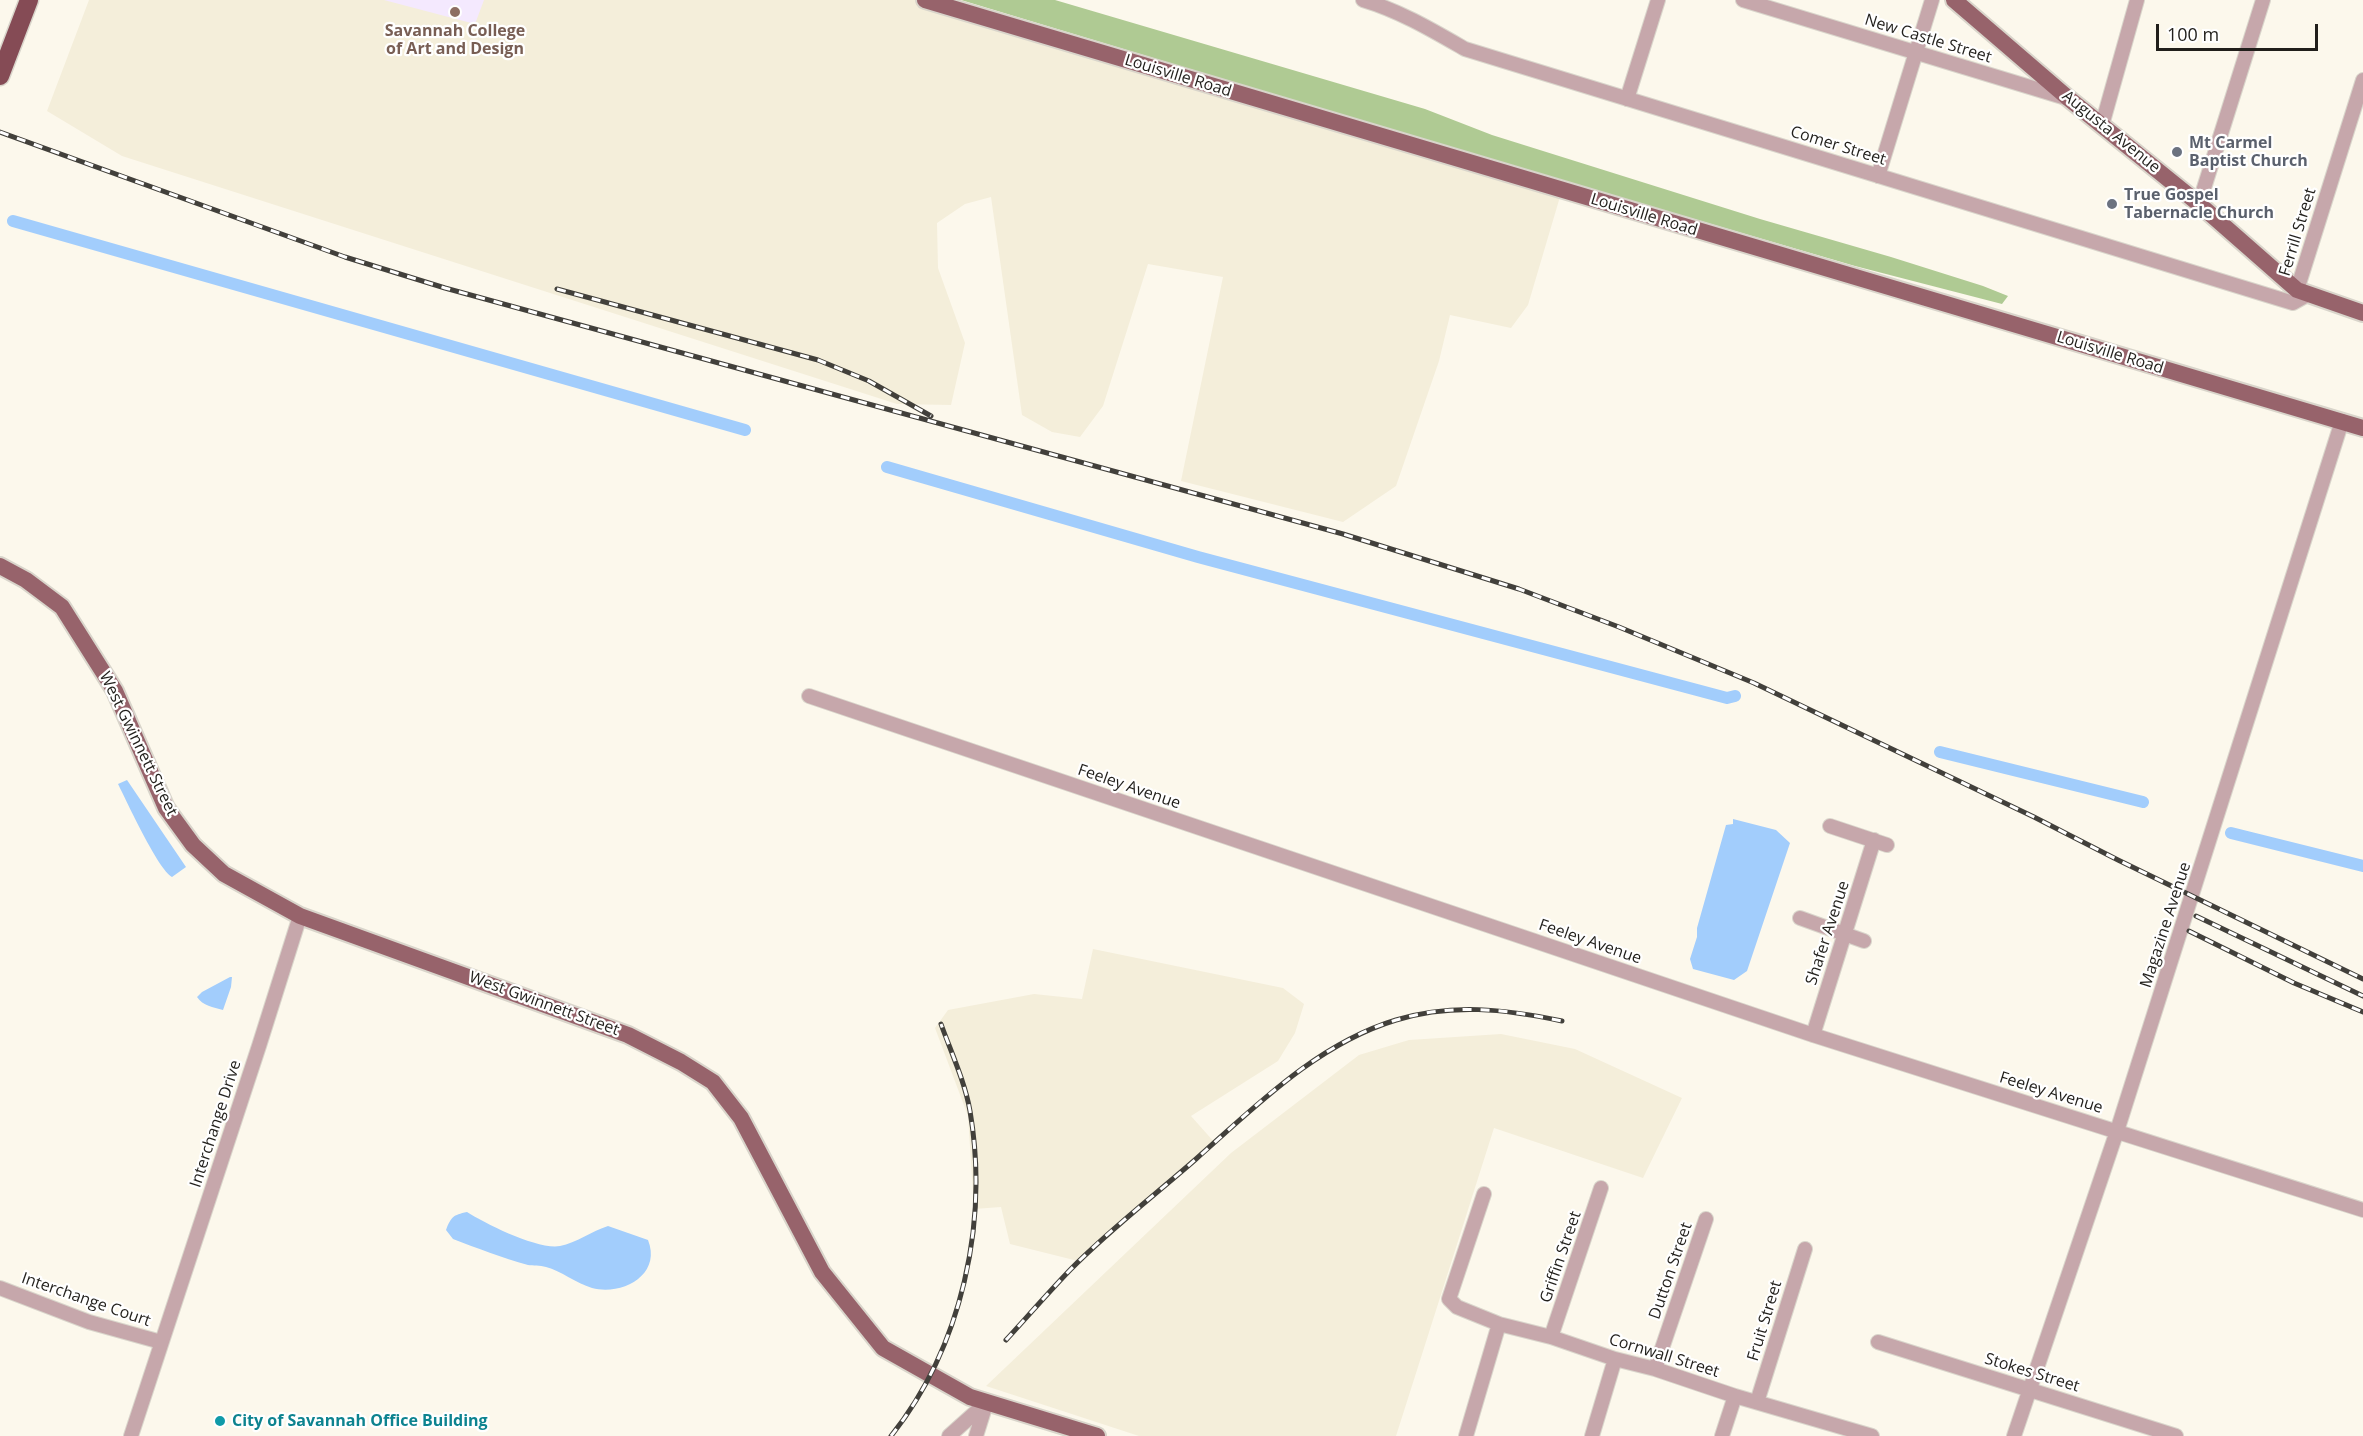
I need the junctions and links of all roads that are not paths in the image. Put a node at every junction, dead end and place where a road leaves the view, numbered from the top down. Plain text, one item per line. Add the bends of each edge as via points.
1 (29, 0) edge
2 (925, 0) edge
3 (1362, 0) edge
4 (1658, 0) edge
5 (1743, 0) edge
6 (1932, 0) edge
7 (1953, 0) edge
8 (2263, 0) edge
9 (2135, 1) edge
10 (1386, 3) edge
11 (1916, 52) junction
12 (0, 76) edge
13 (2363, 80) edge
14 (2068, 98) junction
15 (1627, 99) junction
16 (2102, 125) junction
17 (1878, 176) junction
18 (2199, 204) junction
19 (2303, 292) junction
20 (2363, 313) edge
21 (2342, 421) junction
22 (2363, 428) edge
23 (0, 566) edge
24 (809, 696) dead end
25 (1830, 826) dead end
26 (300, 916) junction
27 (1800, 918) dead end
28 (1845, 933) junction
29 (1864, 941) dead end
30 (1813, 1035) junction
31 (2117, 1131) junction
32 (1601, 1188) dead end
33 (1484, 1194) dead end
34 (2363, 1210) edge
35 (1706, 1218) dead end
36 (1805, 1249) dead end
37 (0, 1288) edge
38 (1499, 1324) junction
39 (1551, 1337) junction
40 (161, 1342) junction
41 (1878, 1342) dead end
42 (1615, 1359) junction
43 (1656, 1369) junction
44 (2028, 1389) junction
45 (1735, 1396) junction
46 (987, 1402) junction
47 (1757, 1402) junction
48 (130, 1436) edge
49 (949, 1436) edge
50 (976, 1436) edge
51 (1097, 1436) edge
52 (1466, 1436) edge
53 (1592, 1436) edge
54 (1722, 1436) edge
55 (1872, 1436) edge
56 (2014, 1436) edge
57 (2176, 1436) edge

1 - 12 highway
2 - 21 main road, Louisville Road
3 - 10 street, Comer Street
4 - 15 street
5 - 11 street, New Castle Street
6 - 11 street
7 - 14 main road, Augusta Avenue
8 - 18 street
9 - 16 street
10 - 15 street, Comer Street via 1465,49
11 - 14 street, New Castle Street
11 - 17 street
13 - 19 street, Ferrill Street
14 - 16 main road, Augusta Avenue
15 - 17 street, Comer Street
16 - 18 main road, Augusta Avenue
17 - 19 street, Comer Street via 2293,303
18 - 19 main road, Augusta Avenue
19 - 20 main road, Augusta Avenue
21 - 22 main road, Louisville Road
21 - 31 street, Magazine Avenue
23 - 26 main road, West Gwinnett Street via 62,607 115,691 166,808 193,845 225,874
24 - 30 street, Feeley Avenue
25 - 28 street, Shafer Avenue via 1881,842
26 - 40 street, Interchange Drive
26 - 46 main road, West Gwinnett Street via 628,1035 713,1082 741,1118 822,1272 883,1348 970,1397
27 - 28 street
28 - 29 street
28 - 30 street, Shafer Avenue
30 - 31 street, Feeley Avenue
31 - 34 street, Feeley Avenue
31 - 44 street, Magazine Avenue
32 - 39 street, Griffin Street
33 - 38 street, Cornwall Street via 1449,1299 1457,1307
35 - 43 street, Dutton Street
36 - 47 street, Fruit Street
37 - 40 street, Interchange Court via 89,1322
38 - 39 street, Cornwall Street
38 - 52 street
39 - 42 street, Cornwall Street
40 - 48 street, Interchange Drive
41 - 44 street, Stokes Street
42 - 43 street, Cornwall Street
42 - 53 street
43 - 45 street, Cornwall Street
44 - 56 street, Magazine Avenue
44 - 57 street, Stokes Street
45 - 47 street, Cornwall Street
45 - 54 street
46 - 49 street
46 - 50 street
46 - 51 main road, West Gwinnett Street
47 - 55 street, Cornwall Street

